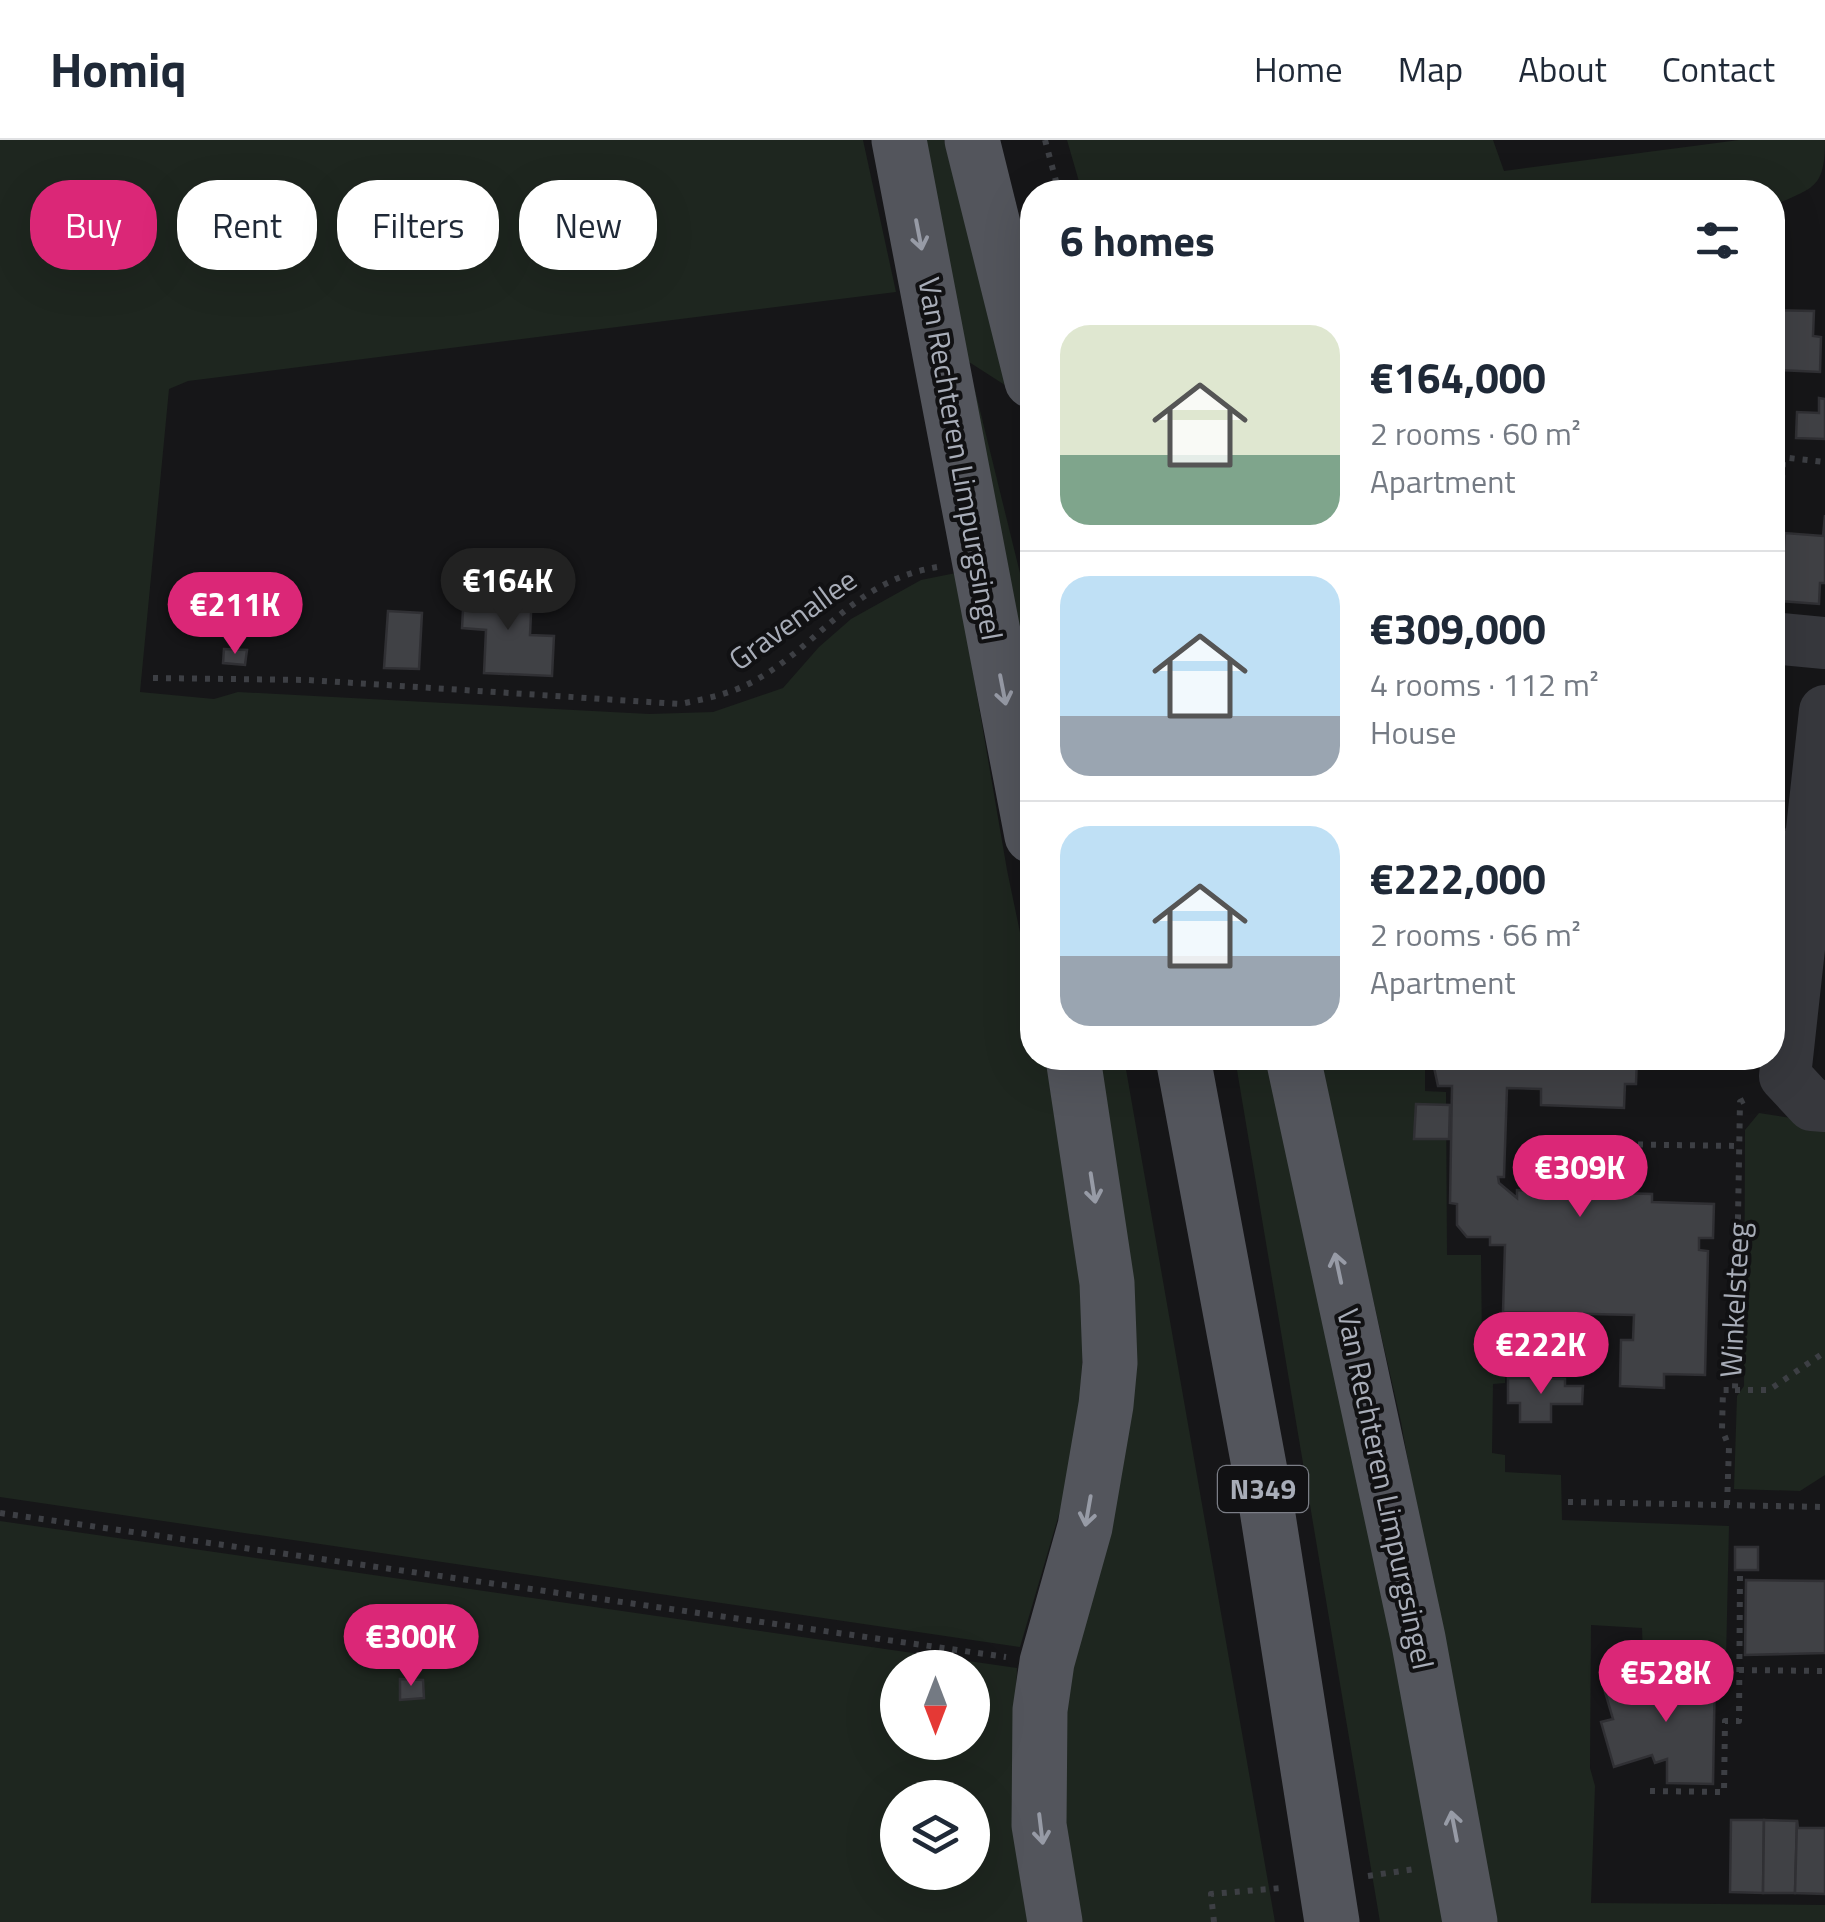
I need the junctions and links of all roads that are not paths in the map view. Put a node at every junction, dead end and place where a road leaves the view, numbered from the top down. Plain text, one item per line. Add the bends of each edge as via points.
1 (899, 140) edge
2 (972, 140) edge
3 (994, 140) edge
4 (1020, 199) edge
5 (1020, 333) edge
6 (1785, 624) edge
7 (1825, 644) edge
8 (1825, 711) edge
9 (1020, 775) edge
10 (1787, 935) edge
11 (1075, 1070) edge
12 (1185, 1070) edge
13 (1296, 1070) edge
14 (1805, 1091) edge
15 (1054, 1922) edge
16 (1332, 1922) edge
17 (1470, 1922) edge

1 -> 9 main road, Van Rechteren Limpurgsingel
2 - 5 main road
3 - 4 main road
6 - 7 street
8 - 10 street
10 - 14 street
11 -> 15 main road via 1107,1283 1110,1363 1085,1526 1040,1710 1039,1825
12 - 16 main road, N349 via 1266,1502
17 -> 13 main road, Van Rechteren Limpurgsingel via 1418,1638

